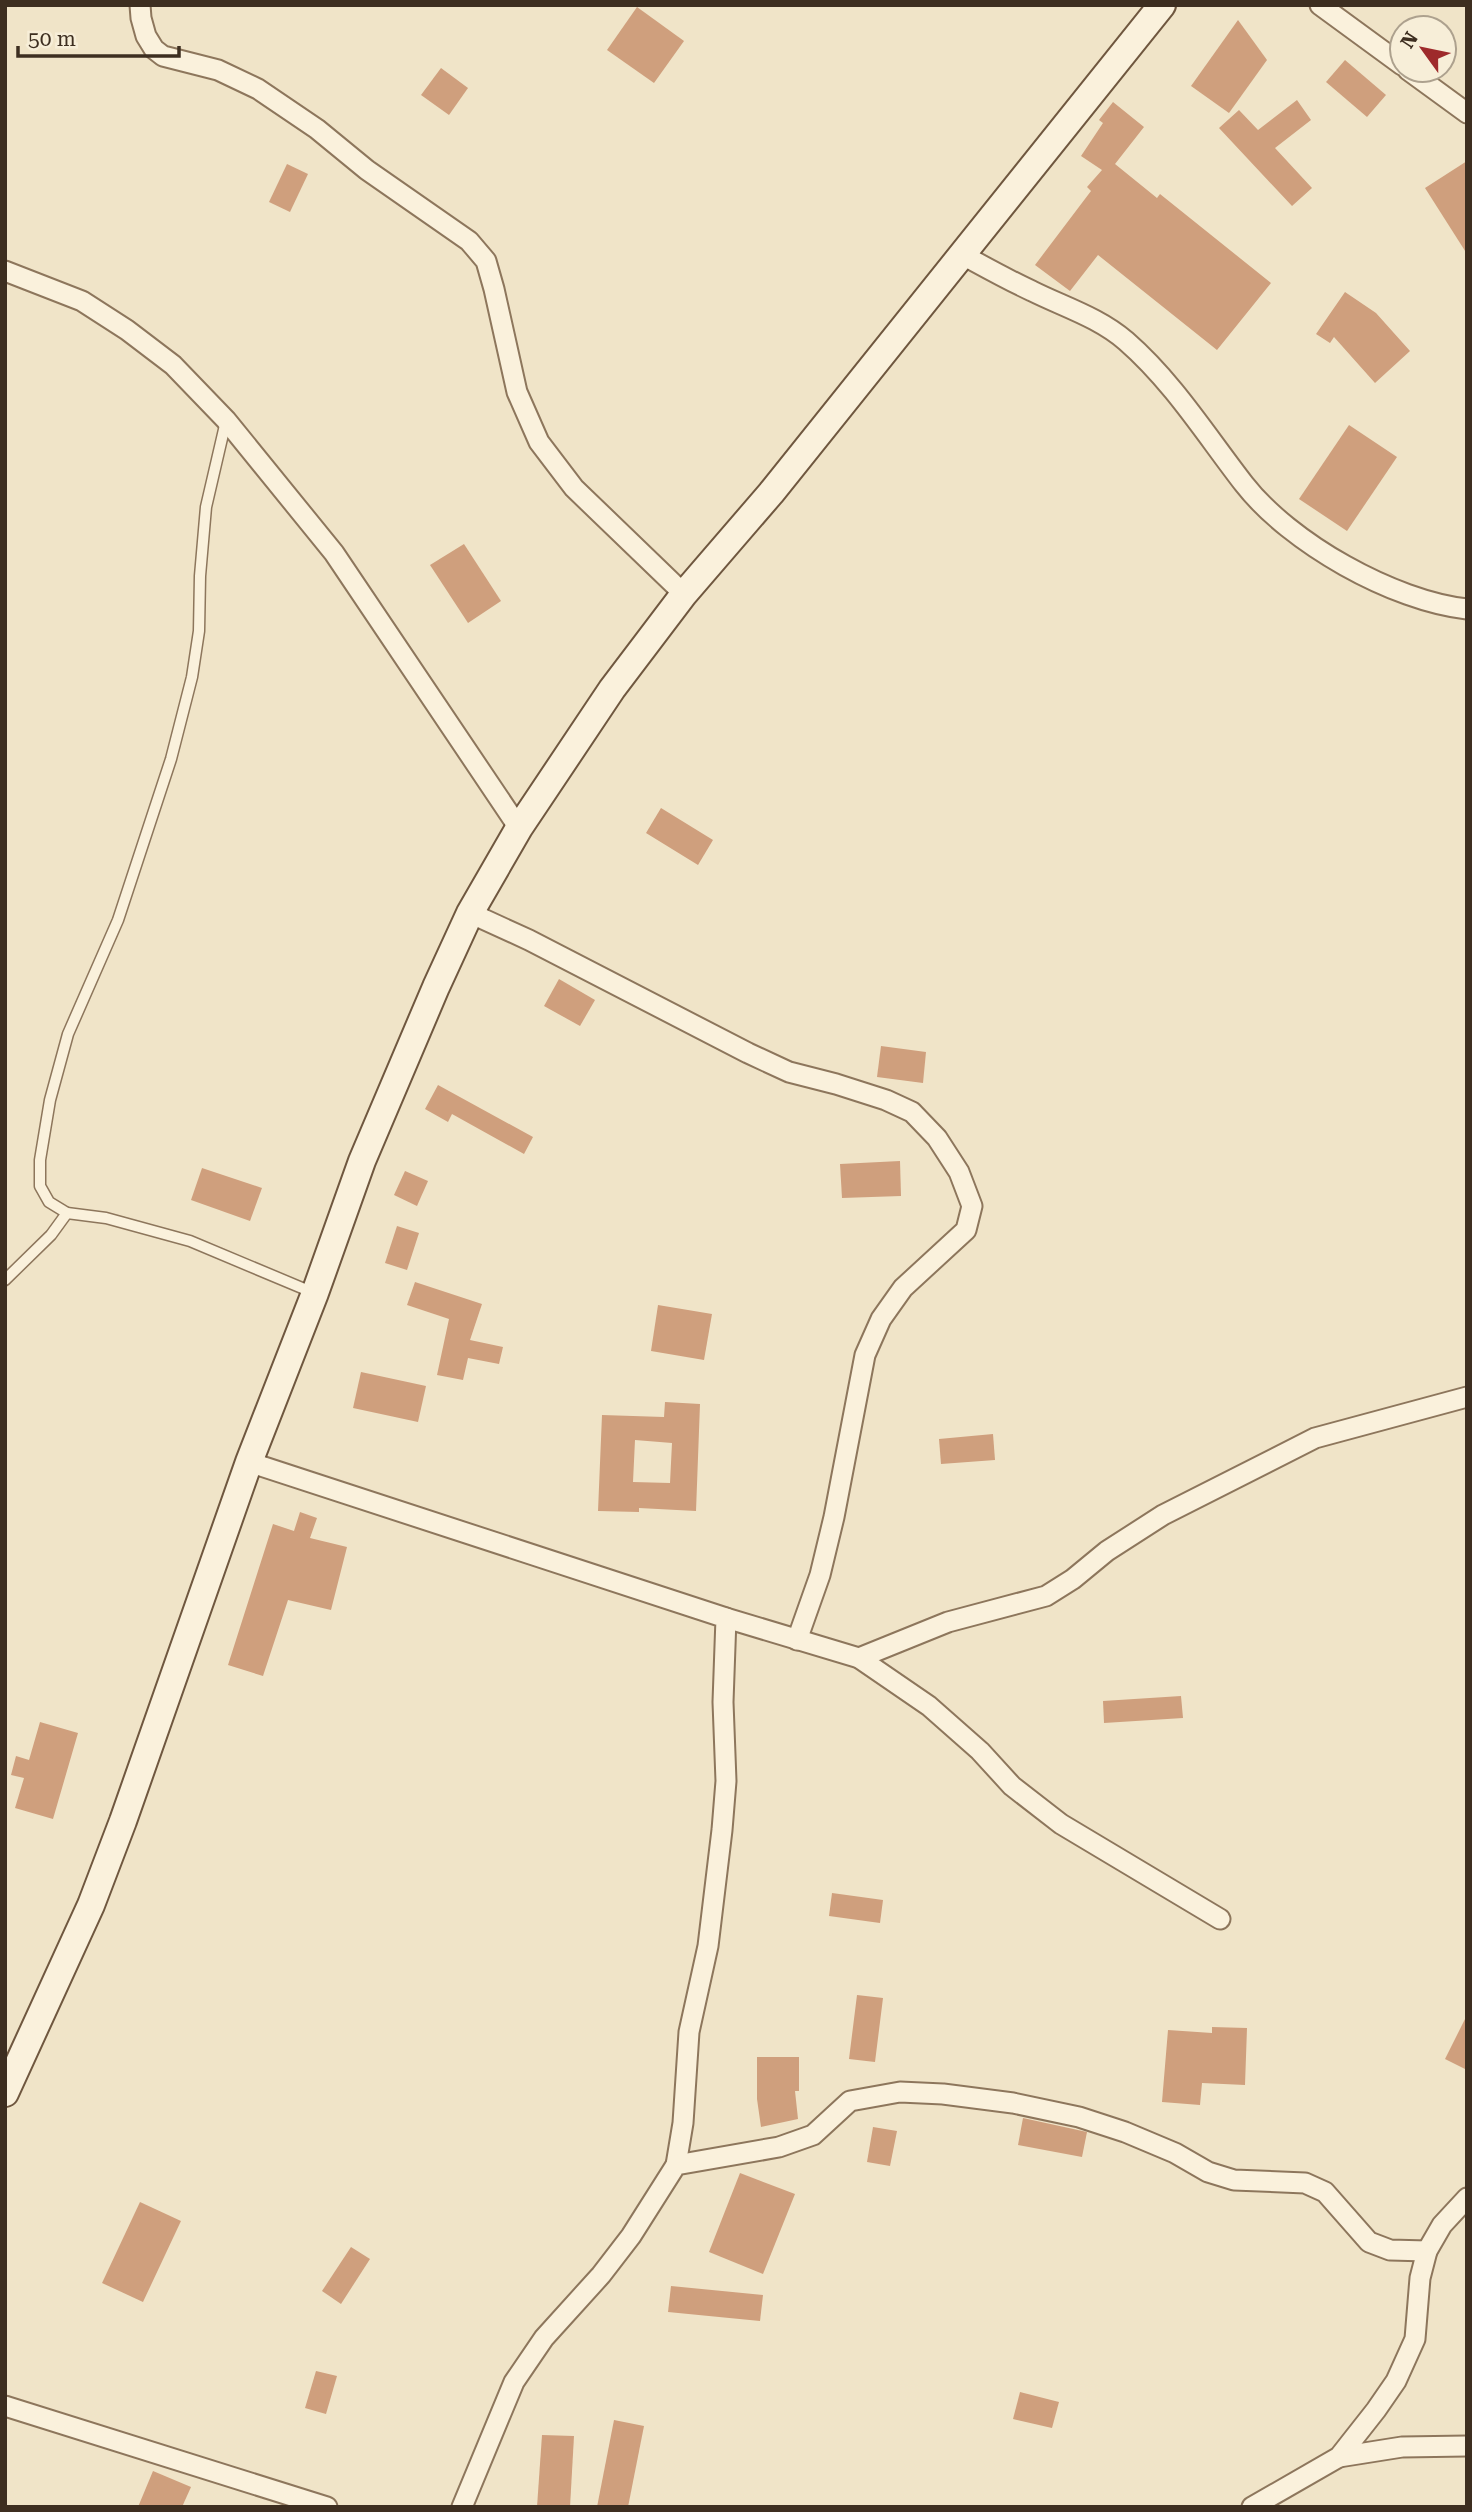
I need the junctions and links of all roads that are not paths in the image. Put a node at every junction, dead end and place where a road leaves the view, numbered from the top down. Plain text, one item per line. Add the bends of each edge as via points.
1 (140, 5) edge
2 (1163, 5) edge
3 (1320, 5) edge
4 (1388, 55) edge
5 (1427, 84) edge
6 (1467, 113) edge
7 (961, 254) junction
8 (5, 271) edge
9 (226, 420) junction
10 (684, 594) junction
11 (1467, 609) edge
12 (519, 828) junction
13 (470, 913) junction
14 (67, 1213) junction
15 (5, 1280) edge
16 (315, 1293) junction
17 (1467, 1396) edge
18 (249, 1462) junction
19 (726, 1618) junction
20 (797, 1640) junction
21 (859, 1658) junction
22 (1220, 1919) dead end
23 (5, 2093) edge
24 (676, 2165) junction
25 (1467, 2198) edge
26 (1427, 2250) junction
27 (5, 2406) edge
28 (1467, 2446) edge
29 (1339, 2457) junction
30 (327, 2507) edge
31 (462, 2507) edge
32 (1252, 2507) edge

1 - 10 street via 146,36 163,56 218,70 258,89 469,241 486,261 517,393 539,442 574,488
2 - 7 main road
3 - 4 street
5 - 6 street
7 - 10 main road via 771,493
7 - 11 street via 1110,328 1127,342 1167,382 1260,502 1294,531 1349,569 1408,596
8 - 9 street via 82,301 127,330 173,365
9 - 12 street via 334,553
9 - 14 lane via 206,507 192,677 171,759 122,908 68,1034 50,1100 40,1186 49,1202
10 - 12 main road via 612,689
12 - 13 main road
13 - 16 main road via 362,1161
13 - 20 street via 789,1072 912,1112 937,1138 959,1172 972,1206 966,1230 903,1288 881,1318 865,1355 831,1528
14 - 15 lane
14 - 16 lane via 106,1218 190,1241
16 - 18 main road
17 - 21 street via 1315,1438 1163,1515 1046,1596 948,1622
18 - 19 street
18 - 23 main road via 105,1869
19 - 20 street
19 - 24 street via 722,1830 708,1946 689,2032
20 - 21 street
21 - 22 street via 929,1706 1012,1786 1061,1824
24 - 26 street via 779,2147 813,2135 850,2101 900,2092 943,2094 1079,2117 1234,2180 1305,2183 1325,2192 1369,2242 1390,2250
24 - 31 street via 631,2236 544,2338 514,2382
25 - 26 street
26 - 29 street via 1415,2339 1396,2381
27 - 30 street
28 - 29 street via 1402,2447
29 - 32 street

